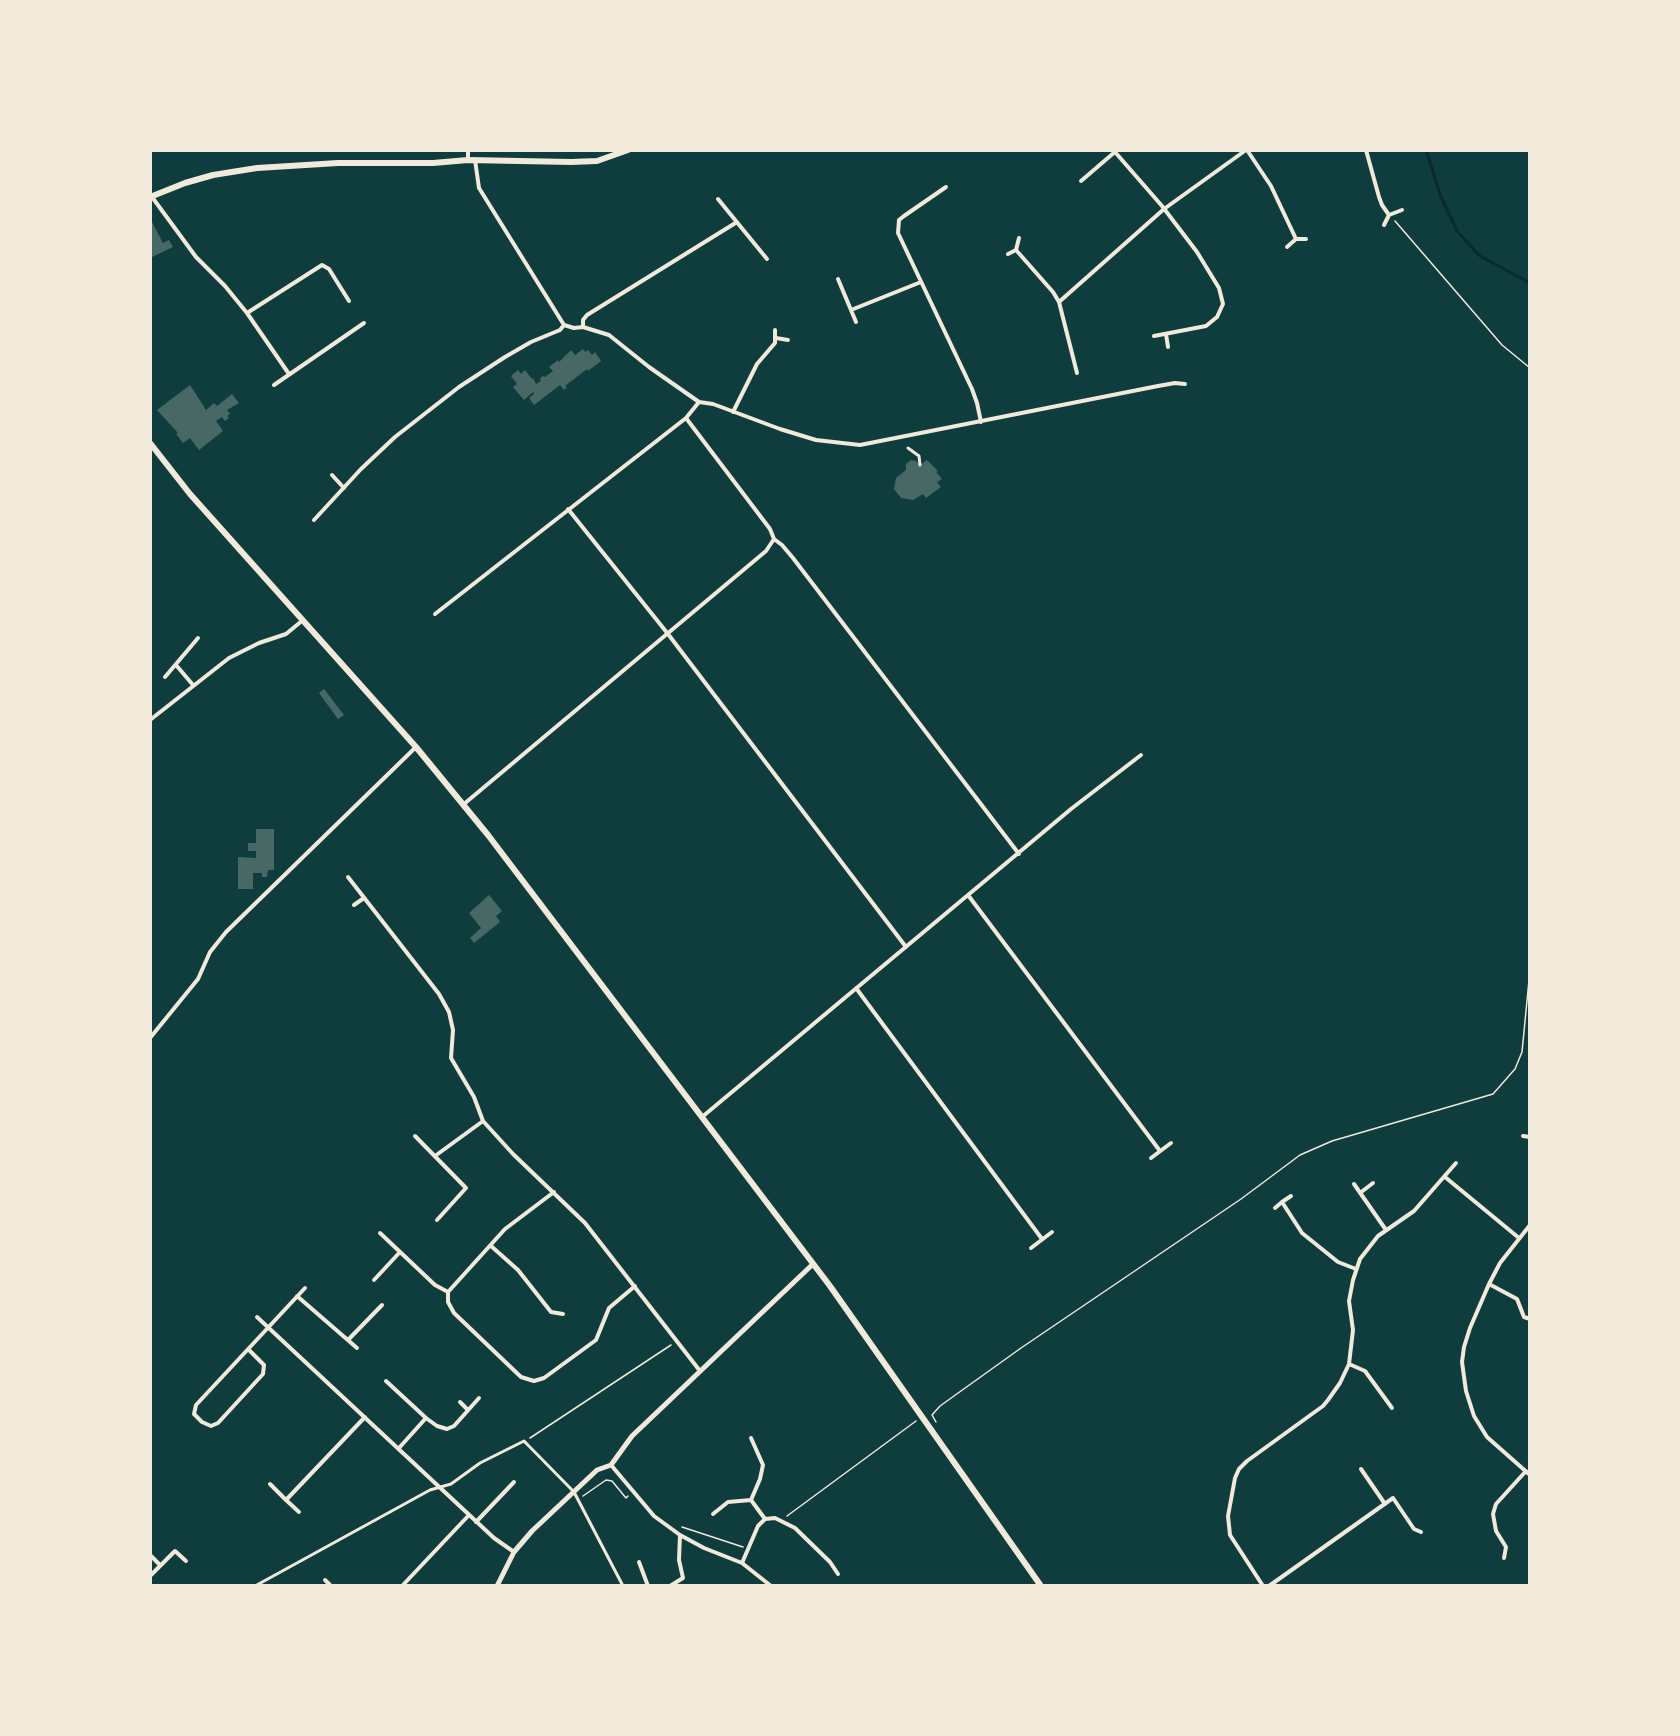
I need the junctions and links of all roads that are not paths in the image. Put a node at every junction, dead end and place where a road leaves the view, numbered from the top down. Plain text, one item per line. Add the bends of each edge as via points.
1 (468, 150) edge
2 (628, 150) edge
3 (1247, 150) edge
4 (1366, 150) edge
5 (1115, 151) edge
6 (471, 160) junction
7 (1081, 181) dead end
8 (946, 187) dead end
9 (151, 196) edge
10 (718, 199) dead end
11 (1164, 209) junction
12 (1402, 210) dead end
13 (1389, 215) junction
14 (737, 222) junction
15 (1384, 225) dead end
16 (1020, 238) dead end
17 (1306, 239) dead end
18 (1296, 240) junction
19 (1287, 247) dead end
20 (1016, 249) junction
21 (1008, 254) dead end
22 (767, 259) dead end
23 (838, 279) dead end
24 (921, 282) junction
25 (349, 301) dead end
26 (1059, 303) junction
27 (851, 310) junction
28 (247, 313) junction
29 (856, 322) dead end
30 (364, 323) dead end
31 (564, 325) junction
32 (583, 327) junction
33 (775, 330) dead end
34 (1166, 334) junction
35 (1154, 336) dead end
36 (776, 338) junction
37 (788, 340) dead end
38 (1168, 347) dead end
39 (1077, 373) dead end
40 (289, 374) junction
41 (1185, 384) dead end
42 (274, 385) dead end
43 (699, 402) junction
44 (733, 412) junction
45 (686, 418) junction
46 (981, 422) junction
47 (150, 443) edge
48 (908, 448) dead end
49 (920, 465) dead end
50 (332, 475) dead end
51 (344, 488) junction
52 (568, 509) junction
53 (314, 520) dead end
54 (774, 539) junction
55 (435, 614) dead end
56 (303, 620) junction
57 (668, 634) junction
58 (198, 638) dead end
59 (176, 664) junction
60 (165, 676) dead end
61 (193, 685) junction
62 (150, 720) edge
63 (416, 747) junction
64 (1141, 755) dead end
65 (464, 804) junction
66 (1019, 854) junction
67 (348, 877) dead end
68 (968, 895) junction
69 (364, 897) junction
70 (354, 905) dead end
71 (906, 947) junction
72 (856, 988) junction
73 (150, 1038) edge
74 (701, 1117) junction
75 (483, 1120) junction
76 (415, 1136) dead end
77 (1523, 1136) dead end
78 (1530, 1137) edge
79 (1171, 1143) dead end
80 (1160, 1151) junction
81 (435, 1156) junction
82 (1151, 1158) dead end
83 (1456, 1163) dead end
84 (1445, 1177) junction
85 (1373, 1183) dead end
86 (1354, 1184) dead end
87 (554, 1192) junction
88 (1360, 1193) junction
89 (1291, 1196) dead end
90 (1282, 1203) junction
91 (1275, 1208) dead end
92 (437, 1220) dead end
93 (1530, 1225) edge
94 (1386, 1230) junction
95 (1052, 1232) dead end
96 (380, 1233) dead end
97 (1519, 1238) junction
98 (1042, 1239) junction
99 (491, 1246) junction
100 (1031, 1248) dead end
101 (400, 1252) junction
102 (813, 1264) junction
103 (1356, 1269) junction
104 (374, 1280) dead end
105 (1489, 1284) junction
106 (635, 1287) junction
107 (305, 1288) dead end
108 (448, 1292) junction
109 (297, 1296) junction
110 (382, 1305) dead end
111 (563, 1314) dead end
112 (257, 1317) dead end
113 (1530, 1319) edge
114 (269, 1328) junction
115 (348, 1340) junction
116 (357, 1348) dead end
117 (248, 1349) junction
118 (1349, 1364) junction
119 (700, 1371) junction
120 (386, 1381) dead end
121 (479, 1398) dead end
122 (460, 1402) dead end
123 (1392, 1408) dead end
124 (468, 1410) junction
125 (365, 1416) junction
126 (426, 1418) junction
127 (751, 1438) dead end
128 (399, 1448) junction
129 (610, 1466) junction
130 (1361, 1469) dead end
131 (1526, 1471) junction
132 (1530, 1475) edge
133 (514, 1482) dead end
134 (270, 1484) dead end
135 (440, 1488) junction
136 (574, 1492) junction
137 (286, 1500) junction
138 (752, 1500) junction
139 (1385, 1504) junction
140 (299, 1512) dead end
141 (713, 1514) dead end
142 (469, 1515) junction
143 (765, 1520) junction
144 (476, 1522) junction
145 (1421, 1532) dead end
146 (680, 1535) junction
147 (514, 1552) junction
148 (150, 1555) edge
149 (1504, 1558) dead end
150 (186, 1561) dead end
151 (639, 1562) dead end
152 (742, 1563) junction
153 (160, 1565) junction
154 (838, 1574) dead end
155 (150, 1576) edge
156 (325, 1580) dead end
157 (255, 1586) edge
158 (332, 1586) edge
159 (402, 1586) edge
160 (497, 1586) edge
161 (622, 1586) edge
162 (648, 1586) edge
163 (670, 1586) edge
164 (771, 1586) edge
165 (1041, 1586) edge
166 (1263, 1586) edge
167 (1269, 1586) edge

1 - 6 street
2 - 6 main road via 597,161
3 - 11 street
3 - 18 street via 1271,186
4 - 13 street via 1379,197
5 - 7 street
5 - 11 street
6 - 9 main road via 257,168 213,175
6 - 31 street via 479,188
8 - 24 street via 899,220 898,233
9 - 28 street via 196,257
10 - 14 street
11 - 26 street
11 - 34 street via 1197,252 1223,304 1217,317 1206,326
12 - 13 street
13 - 15 street
14 - 22 street
14 - 32 street via 587,315
16 - 20 street
17 - 18 street
18 - 19 street
20 - 21 street
20 - 26 street
23 - 27 street
24 - 27 street
24 - 46 street via 972,389
25 - 28 street via 329,269 322,265
26 - 39 street
27 - 29 street
28 - 40 street
30 - 40 street
31 - 32 street
31 - 51 street via 459,387 395,437
32 - 43 street via 609,335
33 - 36 street
34 - 35 street
34 - 38 street
36 - 37 street
36 - 44 street via 757,364
40 - 42 street
41 - 46 street
43 - 44 street
43 - 45 street
44 - 46 street via 816,440 848,445 885,442
45 - 52 street
45 - 54 street
47 - 56 main road
48 - 49 street via 919,456
50 - 51 street
51 - 53 street
52 - 55 street
52 - 57 street
54 - 57 street via 766,551
54 - 66 street via 793,558
56 - 61 street via 286,634 243,650
56 - 63 main road
57 - 65 street
57 - 71 street
58 - 59 street
59 - 60 street
59 - 61 street
61 - 62 street
63 - 65 main road
63 - 73 street via 226,932 210,952 198,979
64 - 66 street
65 - 74 main road
66 - 68 street
67 - 69 street
68 - 71 street
68 - 80 street
69 - 70 street
69 - 75 street via 449,1012 453,1030 451,1058
71 - 72 street
72 - 74 street
72 - 98 street
74 - 102 main road
75 - 81 street
75 - 87 street
76 - 81 street
77 - 78 street
79 - 80 street
80 - 82 street
81 - 92 street via 465,1188
83 - 84 street
84 - 94 street via 1414,1211
84 - 97 street
85 - 88 street
86 - 88 street
87 - 99 street via 516,1220
87 - 106 street via 585,1223
88 - 94 street
89 - 90 street
90 - 91 street
90 - 103 street via 1302,1233 1338,1262
93 - 97 street
94 - 103 street via 1365,1252
95 - 98 street
96 - 101 street
97 - 105 street
98 - 100 street
99 - 108 street
99 - 111 street via 518,1270 551,1312
101 - 104 street
101 - 108 street
102 - 119 street
102 - 165 main road
103 - 118 street via 1349,1301 1353,1330
105 - 113 street via 1517,1299 1524,1317
105 - 131 street via 1464,1347 1466,1391 1474,1416 1487,1437
106 - 108 street via 609,1308 596,1340 544,1378 534,1381 521,1377 454,1313
106 - 119 street
107 - 109 street
109 - 114 street
109 - 115 street
110 - 115 street
112 - 114 street
114 - 117 street
114 - 125 street
115 - 116 street
117 - 117 street via 196,1405 194,1414 202,1422 211,1426 218,1423 263,1374 264,1365
118 - 123 street via 1365,1371
118 - 166 street via 1323,1406 1247,1461 1234,1478 1228,1516 1230,1535
119 - 129 street via 632,1436
120 - 126 street
121 - 124 street
122 - 124 street
124 - 126 street via 447,1429
125 - 128 street
125 - 137 street
126 - 128 street
127 - 138 street via 763,1465
128 - 135 street
129 - 136 street via 597,1470
129 - 146 street via 654,1516
130 - 139 street
131 - 132 street
131 - 149 street via 1496,1504 1493,1514 1496,1531 1506,1547
133 - 144 street
134 - 137 street
135 - 136 street via 524,1441
135 - 142 street
135 - 157 street
136 - 147 street
136 - 161 street
137 - 140 street
138 - 141 street via 728,1502
138 - 143 street
139 - 145 street via 1393,1498
139 - 167 street
142 - 144 street
142 - 159 street
143 - 152 street via 758,1526
143 - 154 street via 775,1518 795,1528
144 - 147 street
146 - 152 street
146 - 163 street via 683,1578
147 - 160 street
148 - 153 street
150 - 153 street via 175,1551
151 - 162 street
152 - 164 street
153 - 155 street
156 - 158 street

